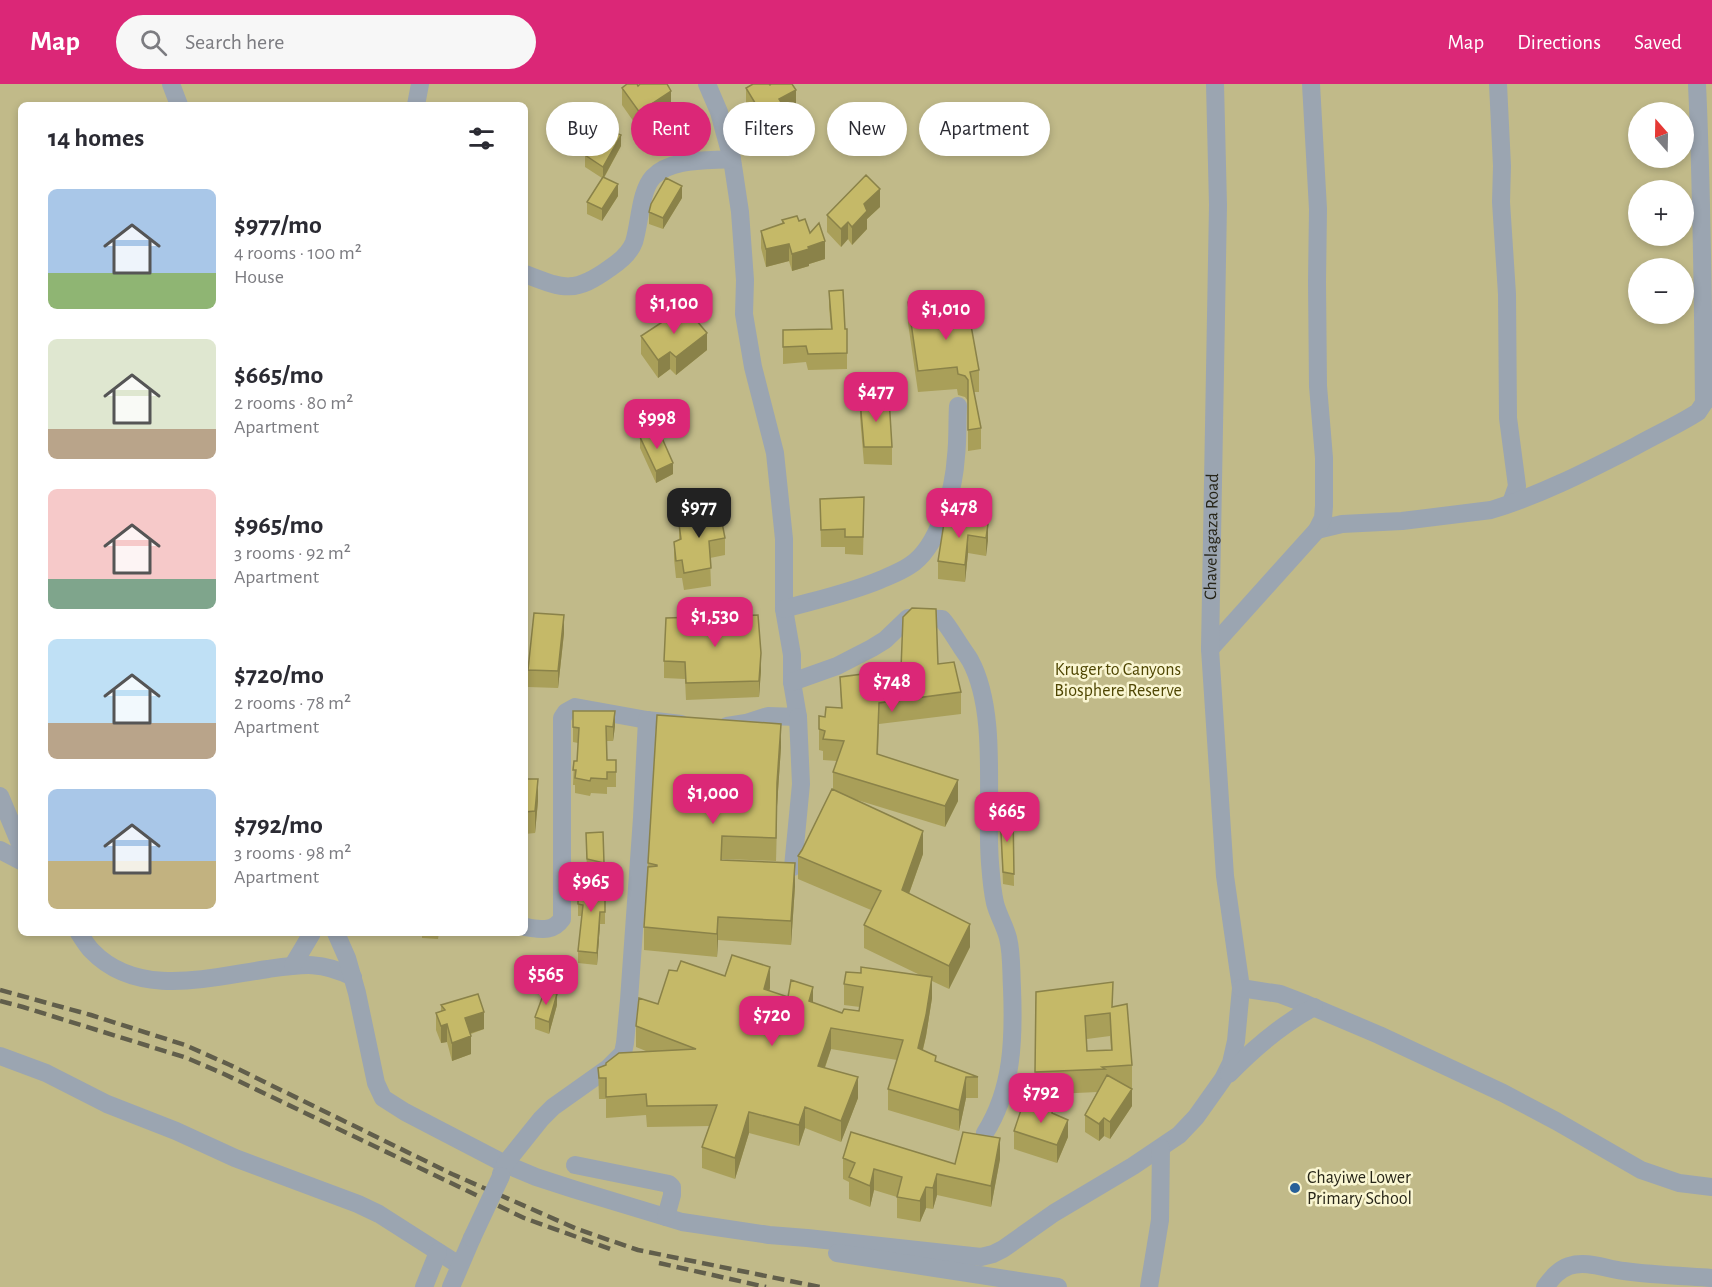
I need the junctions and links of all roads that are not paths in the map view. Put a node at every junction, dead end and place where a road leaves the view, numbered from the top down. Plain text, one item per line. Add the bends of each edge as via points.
1 (171, 84) edge
2 (420, 84) edge
3 (706, 84) edge
4 (1215, 84) edge
5 (1311, 84) edge
6 (1498, 84) edge
7 (1697, 84) edge
8 (178, 102) edge
9 (417, 102) edge
10 (732, 159) junction
11 (528, 275) edge
12 (958, 406) dead end
13 (1511, 503) junction
14 (1317, 530) junction
15 (784, 609) junction
16 (1210, 649) junction
17 (792, 682) junction
18 (798, 717) junction
19 (647, 720) junction
20 (0, 796) edge
21 (18, 839) edge
22 (0, 850) edge
23 (18, 859) edge
24 (793, 867) edge
25 (528, 927) edge
26 (80, 936) edge
27 (310, 936) edge
28 (337, 936) edge
29 (293, 965) junction
30 (353, 978) junction
31 (1241, 988) junction
32 (1314, 1007) junction
33 (0, 1056) edge
34 (1223, 1079) junction
35 (985, 1133) edge
36 (1161, 1148) junction
37 (575, 1165) dead end
38 (503, 1170) junction
39 (1712, 1187) edge
40 (666, 1217) junction
41 (769, 1235) junction
42 (438, 1252) junction
43 (459, 1265) junction
44 (1712, 1278) edge
45 (424, 1287) edge
46 (451, 1287) edge
47 (1058, 1287) edge
48 (1149, 1287) edge
49 (1545, 1287) edge

1 - 8 street
2 - 9 street
3 - 10 street via 719,112
4 - 16 street, Chavelagaza Road via 1218,205
5 - 14 street via 1324,477 1323,518
6 - 13 street via 1509,418 1517,486
7 - 13 street via 1704,403 1686,419 1580,475
10 - 11 street via 675,164 652,177 634,243 619,262 586,284 561,286
10 - 15 street via 740,212 744,314 780,483
12 - 15 street via 950,492 929,547 910,566 855,590
13 - 14 street via 1491,510 1342,524
14 - 16 street
15 - 17 street
16 - 31 street, Chavelagaza Road via 1225,876
17 - 18 street
17 - 35 street via 872,648 908,618 942,619 970,660 985,704 990,860 996,905 1010,951 1013,1018 1011,1060 1004,1091
18 - 19 street via 768,716 717,727
18 - 24 street via 801,784
19 - 25 street via 575,708 562,718 562,919 550,929
19 - 38 street via 629,1000 622,1053 608,1068 553,1107
20 - 21 street
22 - 23 street
26 - 29 street via 111,966 144,979 197,980
27 - 29 street
28 - 30 street
29 - 30 street via 327,966
30 - 38 street via 376,1083 383,1098
31 - 32 street via 1280,994
31 - 34 street, Chavelagaza Road via 1236,1041
32 - 34 street via 1262,1041
32 - 39 street via 1503,1094 1641,1170 1679,1183
33 - 42 street via 235,1158 358,1204
34 - 36 street via 1196,1117
36 - 41 street via 987,1256
36 - 48 street via 1160,1220
37 - 40 street via 669,1184 672,1195
38 - 40 street
38 - 43 street, bridge
40 - 41 street
41 - 47 street via 819,1250
42 - 43 street
42 - 45 street
43 - 46 street
44 - 49 street via 1584,1264 1562,1269

